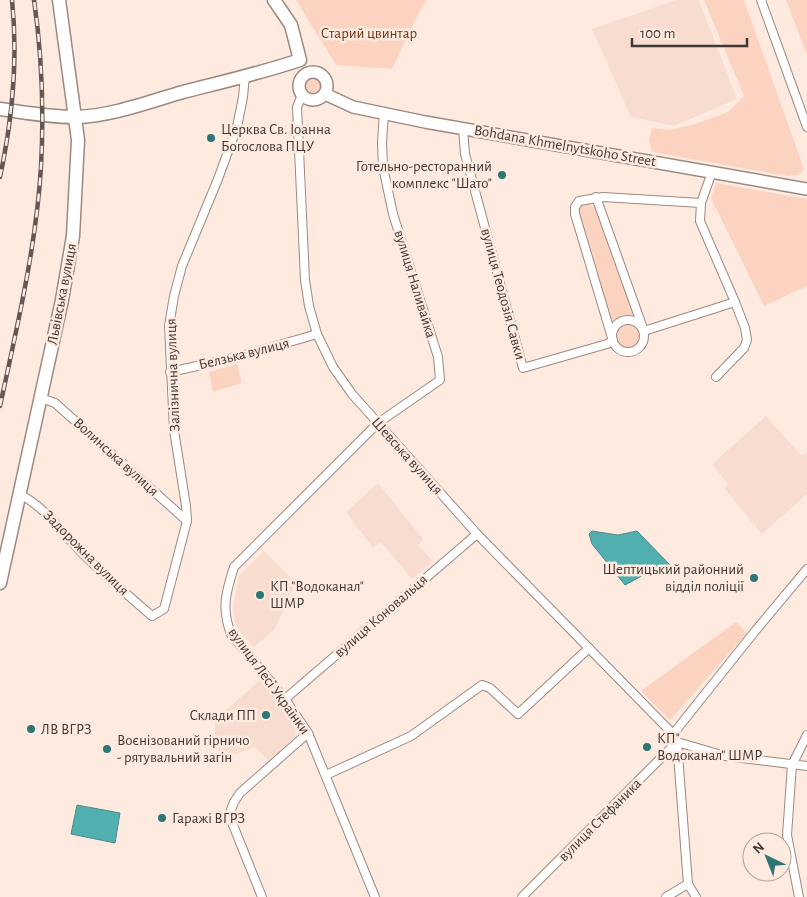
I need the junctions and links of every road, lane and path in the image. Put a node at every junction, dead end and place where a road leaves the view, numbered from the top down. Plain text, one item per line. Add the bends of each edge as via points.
1 (59, 0) edge
2 (274, 0) edge
3 (761, 0) edge
4 (300, 60) junction
5 (308, 73) junction
6 (245, 75) junction
7 (325, 94) junction
8 (302, 96) junction
9 (0, 109) edge
10 (384, 113) junction
11 (76, 117) junction
12 (807, 127) edge
13 (464, 128) junction
14 (712, 172) junction
15 (807, 190) edge
16 (596, 197) junction
17 (701, 203) junction
18 (735, 302) junction
19 (644, 331) junction
20 (317, 334) junction
21 (613, 341) junction
22 (170, 372) junction
23 (716, 377) dead end
24 (41, 398) junction
25 (378, 423) junction
26 (19, 494) junction
27 (187, 521) junction
28 (477, 534) junction
29 (807, 569) edge
30 (0, 583) edge
31 (152, 616) joint
32 (589, 648) junction
33 (285, 699) junction
34 (308, 733) junction
35 (673, 734) junction
36 (807, 735) edge
37 (677, 742) junction
38 (792, 765) junction
39 (807, 766) edge
40 (326, 775) junction
41 (688, 884) junction
42 (262, 897) edge
43 (376, 897) edge
44 (522, 897) edge
45 (666, 897) edge
46 (696, 897) edge
47 (799, 897) edge

1 - 11 main road, Львівська вулиця
2 - 4 main road via 291,25
3 - 12 street
4 - 5 main road
4 - 6 main road
5 - 7 main road via 317,72 324,77 328,86
5 - 8 main road via 299,83
6 - 11 main road via 108,113
6 - 22 street, Залізнична вулиця via 237,126 182,266 174,296 169,326
7 - 8 main road via 314,101
7 - 10 main road, Bohdana Khmelnytskoho Street via 353,107
8 - 20 street, Шевська вулиця via 297,107 305,280
9 - 11 main road
10 - 13 main road, Bohdana Khmelnytskoho Street
10 - 25 street, вулиця Наливайка via 383,167 394,214 438,357 440,380
11 - 24 main road, Львівська вулиця via 78,140 72,236
13 - 14 main road, Bohdana Khmelnytskoho Street
13 - 21 street, вулиця Теодозія Савки via 464,154 523,368
14 - 15 main road, Bohdana Khmelnytskoho Street
14 - 17 street
16 - 17 street
16 - 19 street
16 - 21 street via 579,201 574,207
17 - 18 street via 700,221
18 - 19 street
18 - 23 street via 747,340 744,348
19 - 21 street via 635,322 623,321 614,329
19 - 21 street via 642,345 635,351 620,350
20 - 22 street, Белзька вулиця
20 - 25 street, Шевська вулиця via 333,367
22 - 27 street, Залізнична вулиця via 174,430
24 - 26 main road, Львівська вулиця
24 - 27 street, Волинська вулиця via 55,403
25 - 28 street, Шевська вулиця
25 - 33 street, вулиця Лесі Українки via 234,567 226,590 226,621 231,634
26 - 30 main road, Львівська вулиця
26 - 31 street, Задорожна вулиця via 44,510 83,554
27 - 31 street, Залізнична вулиця via 164,609
28 - 32 street, Шевська вулиця
28 - 33 street, вулиця Коновальця
29 - 35 street
32 - 35 street, Шевська вулиця
32 - 40 street via 518,714 490,688 482,685 411,736
33 - 34 street, вулиця Лесі Українки
34 - 40 street, вулиця Лесі Українки
34 - 42 street via 240,793 229,815
35 - 37 street, Шевська вулиця
36 - 38 street
37 - 38 street via 725,756
37 - 41 street
37 - 44 street, вулиця Стефаника
38 - 39 street
38 - 47 street via 786,835
40 - 43 street, вулиця Лесі Українки
41 - 45 street
41 - 46 street

